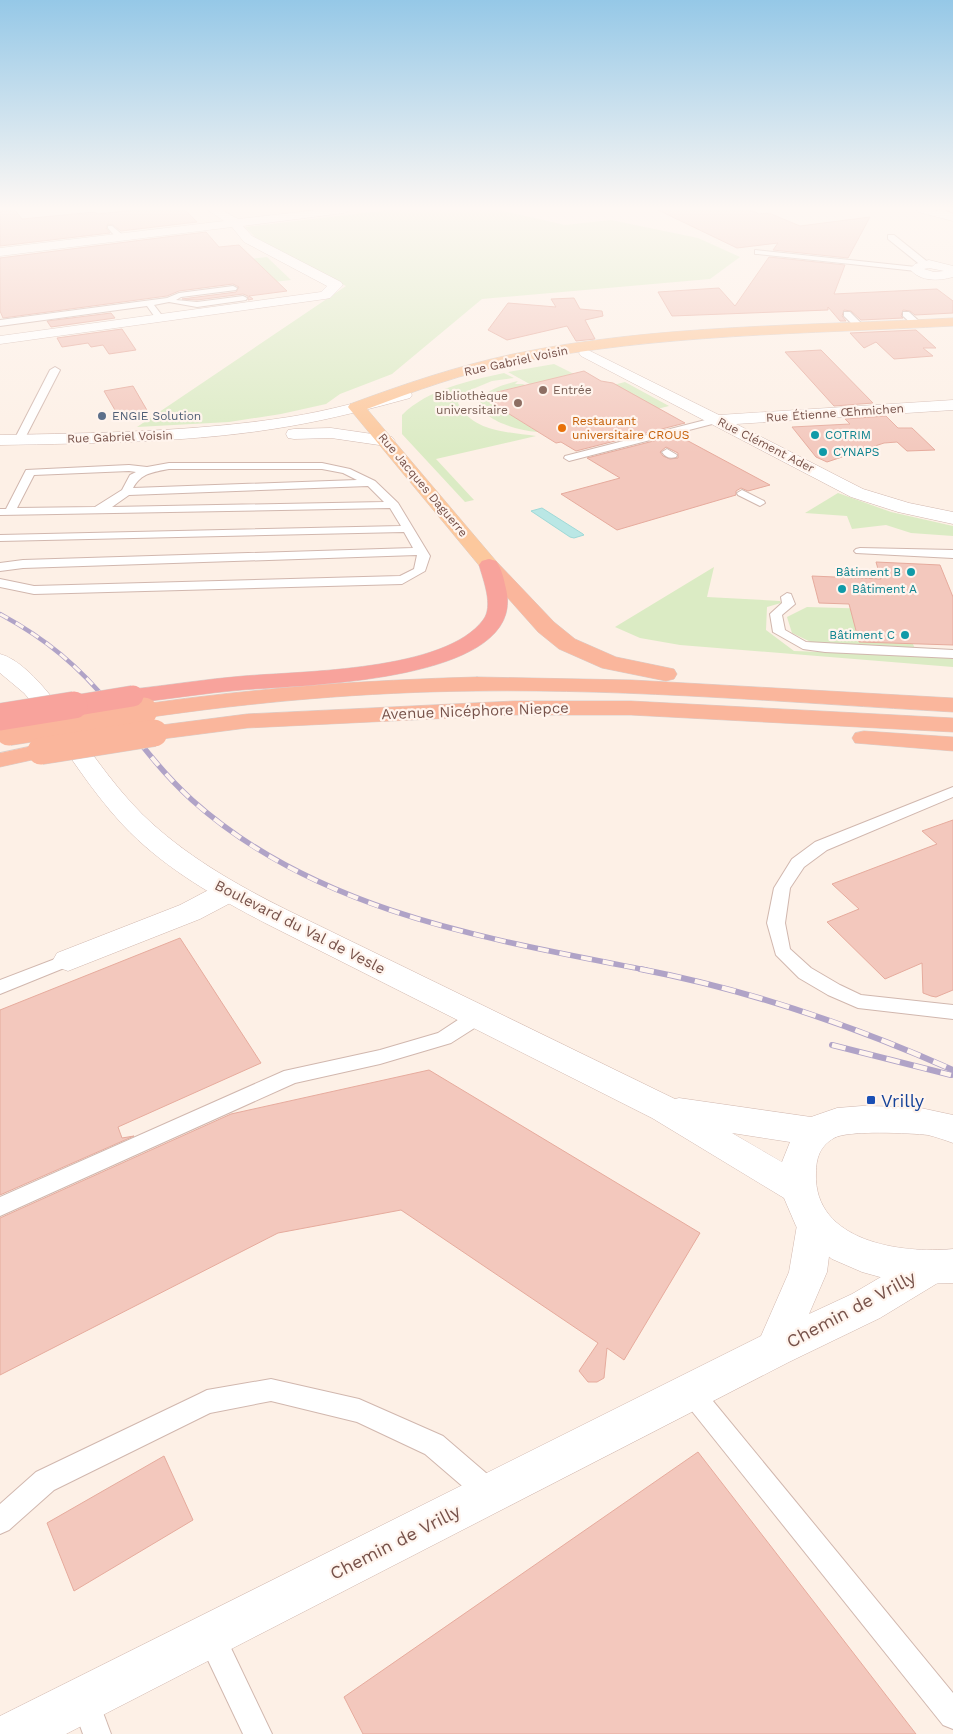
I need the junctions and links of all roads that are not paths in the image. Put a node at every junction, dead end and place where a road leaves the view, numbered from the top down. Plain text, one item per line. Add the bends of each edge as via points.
1 (210, 291) edge
2 (329, 291) edge
3 (243, 298) dead end
4 (169, 300) junction
5 (149, 303) junction
6 (847, 314) dead end
7 (160, 318) junction
8 (953, 322) edge
9 (0, 323) edge
10 (859, 326) junction
11 (953, 327) edge
12 (686, 339) junction
13 (0, 340) edge
14 (583, 350) junction
15 (55, 370) dead end
16 (404, 396) junction
17 (953, 405) edge
18 (356, 407) junction
19 (717, 420) junction
20 (130, 437) junction
21 (383, 437) junction
22 (0, 440) edge
23 (19, 440) junction
24 (569, 458) dead end
25 (147, 470) junction
26 (371, 483) junction
27 (126, 492) junction
28 (742, 493) dead end
29 (760, 503) dead end
30 (394, 505) junction
31 (95, 511) junction
32 (5, 512) edge
33 (953, 518) edge
34 (408, 529) junction
35 (0, 538) edge
36 (421, 551) junction
37 (860, 551) dead end
38 (953, 554) edge
39 (489, 565) junction
40 (0, 567) edge
41 (0, 583) edge
42 (787, 597) dead end
43 (953, 654) edge
44 (0, 661) edge
45 (849, 700) junction
46 (138, 704) junction
47 (953, 705) edge
48 (514, 708) junction
49 (953, 725) edge
50 (3, 728) edge
51 (922, 743) joint
52 (953, 745) edge
53 (0, 760) edge
54 (953, 792) edge
55 (228, 892) junction
56 (68, 960) joint
57 (0, 987) edge
58 (953, 1012) edge
59 (477, 1017) junction
60 (664, 1109) junction
61 (953, 1129) edge
62 (816, 1132) junction
63 (798, 1189) junction
64 (0, 1207) edge
65 (815, 1225) junction
66 (940, 1268) edge
67 (775, 1349) junction
68 (691, 1392) junction
69 (491, 1494) junction
70 (0, 1520) edge
71 (210, 1636) junction
72 (953, 1715) edge
73 (91, 1717) edge
74 (15, 1734) edge
75 (258, 1734) edge

1 - 4 lane via 179,295
2 - 7 street via 324,295
3 - 4 lane via 194,305
4 - 5 lane
5 - 7 lane
5 - 9 lane
6 - 10 lane
7 - 13 street
8 - 10 main road via 911,319
10 - 12 main road
11 - 12 main road
12 - 14 main road
14 - 16 main road
14 - 18 main road, Rue Gabriel Voisin via 516,358
14 - 19 street, Rue Clément Ader
15 - 23 lane
16 - 18 street
16 - 21 main road via 389,415
17 - 19 street, Rue Étienne Œhmichen
18 - 20 street, Rue Gabriel Voisin via 236,430
18 - 21 main road, Rue Jacques Daguerre
19 - 24 lane
19 - 33 street, Rue Clément Ader via 857,492 905,508
20 - 21 street via 331,432
20 - 23 street, Rue Gabriel Voisin
21 - 39 main road, Rue Jacques Daguerre
22 - 23 street, Rue Gabriel Voisin
25 - 26 lane via 169,466 322,466 346,471
25 - 27 lane via 134,477
25 - 32 lane via 30,472
26 - 27 lane
26 - 30 lane
27 - 31 lane
28 - 29 lane
30 - 31 lane
30 - 34 lane
31 - 32 lane
34 - 35 lane
34 - 36 lane
36 - 40 lane
36 - 41 lane via 424,556 419,571 402,580 34,590
37 - 38 lane
39 - 45 highway via 546,627 567,644 593,657 646,671
39 - 46 highway via 498,599 497,614 480,637 450,653 412,664 367,671 222,685
42 - 43 lane via 789,604 776,614 779,632 803,645
44 - 55 street, Boulevard du Val de Vesle via 44,702 117,802 188,866
45 - 46 highway, Avenue Nicéphore Niepce via 602,686 455,684
45 - 47 highway, Avenue Nicéphore Niepce
46 - 50 highway, Avenue Nicéphore Niepce, bridge
48 - 49 highway, Avenue Nicéphore Niepce via 631,708
48 - 51 highway
48 - 53 highway, Avenue Nicéphore Niepce, bridge via 247,721 154,733
51 - 52 street
54 - 58 lane via 821,846 806,857 798,863 782,888 776,922 782,951 805,973 834,990 858,1001
55 - 56 street via 190,912
55 - 59 street, Boulevard du Val de Vesle
56 - 57 lane
59 - 60 street, Boulevard du Val de Vesle
59 - 64 lane via 444,1038 426,1044 291,1076
60 - 62 street, Boulevard du Val de Vesle
60 - 63 street, Boulevard du Val de Vesle
61 - 62 street via 902,1119 857,1120 827,1126
62 - 63 street via 808,1142 798,1167
63 - 65 street
65 - 66 street via 845,1248 874,1260 900,1266
65 - 67 street, Chemin de Vrilly via 808,1272
66 - 67 street, Chemin de Vrilly
67 - 68 street, Chemin de Vrilly
68 - 69 street, Chemin de Vrilly
68 - 72 lane
69 - 70 lane via 434,1445 359,1412 271,1390 198,1406 45,1481
69 - 71 street, Chemin de Vrilly
71 - 73 street, Chemin de Vrilly
71 - 75 lane
73 - 74 street, Chemin de Vrilly

